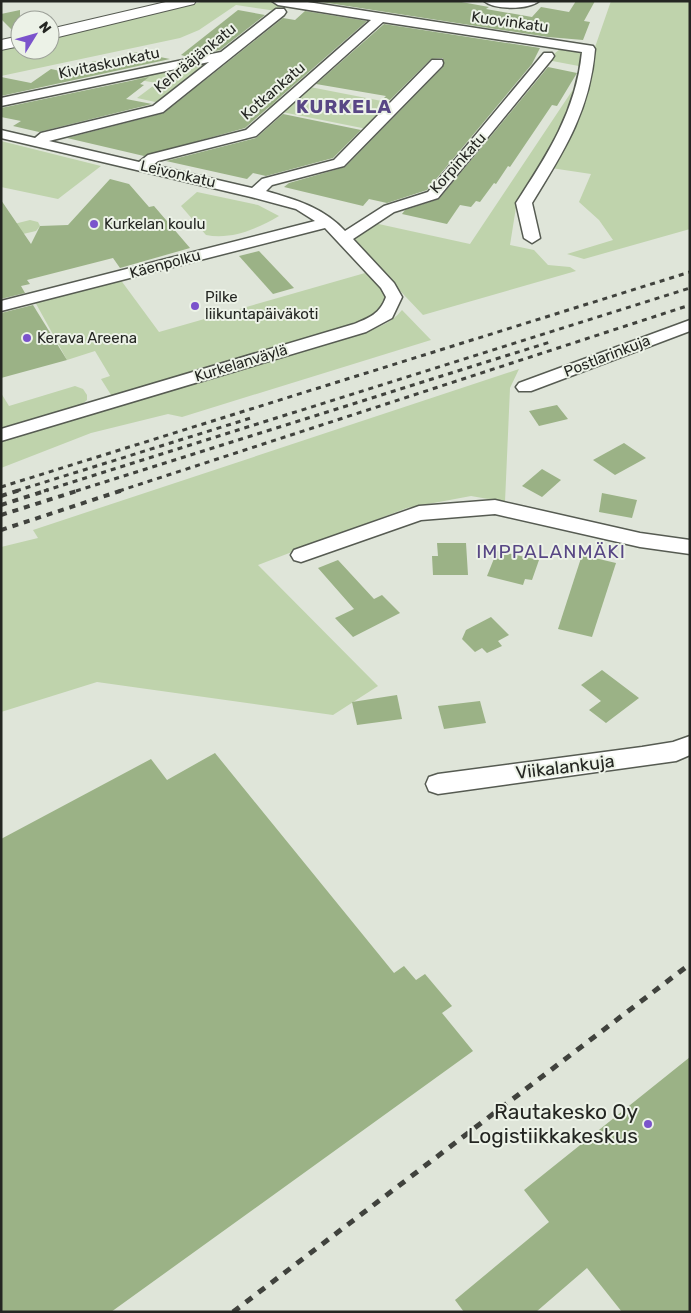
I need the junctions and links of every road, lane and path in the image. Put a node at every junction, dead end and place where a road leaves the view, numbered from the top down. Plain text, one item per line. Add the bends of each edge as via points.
1 (189, 1) edge
2 (490, 1) edge
3 (533, 1) edge
4 (279, 7) edge
5 (380, 18) junction
6 (60, 32) edge
7 (224, 55) junction
8 (548, 56) dead end
9 (437, 63) dead end
10 (1, 102) edge
11 (1, 134) edge
12 (38, 142) junction
13 (143, 166) junction
14 (255, 192) junction
15 (328, 222) junction
16 (344, 238) junction
17 (532, 238) dead end
18 (1, 306) edge
19 (690, 325) edge
20 (525, 387) dead end
21 (1, 435) edge
22 (690, 547) edge
23 (301, 555) dead end
24 (690, 745) edge
25 (438, 784) dead end

1 - 6 street
2 - 3 street via 513,5
4 - 5 street, Kuovinkatu
4 - 7 street, Kehrääjänkatu
5 - 13 street, Kotkankatu via 251,133 152,158
5 - 17 street, Kuovinkatu via 589,50 586,80 562,143 524,202
7 - 10 street, Kivitaskunkatu
7 - 12 street, Kehrääjänkatu via 158,109 46,136
8 - 16 street, Korpinkatu via 433,194 389,209
9 - 14 street via 339,163 267,182
11 - 12 street, Leivonkatu
12 - 13 street, Leivonkatu
13 - 14 street, Leivonkatu
14 - 15 street, Leivonkatu via 301,206
15 - 16 street, Leivonkatu
15 - 18 street, Käenpolku
16 - 21 street, Kurkelanväylä via 388,286 394,297 390,310 379,320
19 - 20 street, Postlarinkuja
22 - 23 street via 640,540 495,507 419,513
24 - 25 street, Viikalankuja via 642,757

